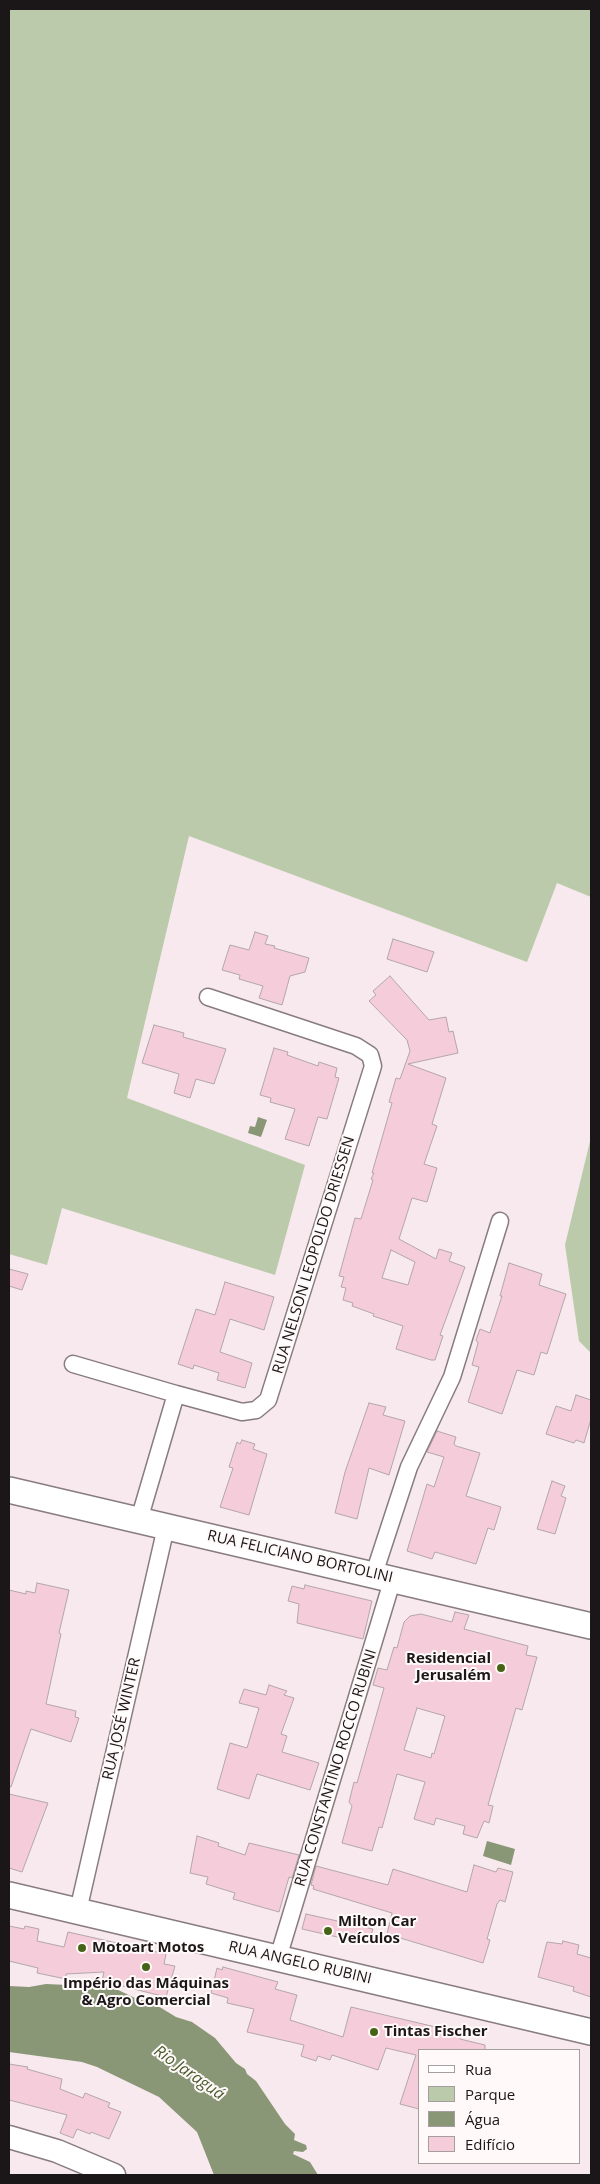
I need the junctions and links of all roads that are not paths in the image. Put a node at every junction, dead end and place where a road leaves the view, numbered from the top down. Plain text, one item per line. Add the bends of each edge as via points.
1 (208, 997) dead end
2 (500, 1221) dead end
3 (73, 1364) dead end
4 (176, 1394) junction
5 (9, 1490) edge
6 (139, 1520) junction
7 (166, 1527) junction
8 (383, 1576) junction
9 (591, 1626) edge
10 (9, 1894) edge
11 (78, 1911) junction
12 (278, 1958) junction
13 (591, 2032) edge
14 (9, 2137) edge
15 (114, 2175) edge

1 - 4 street, RUA NELSON LEOPOLDO DRIESSEN via 356,1046 370,1055 372,1066 268,1400 256,1410 242,1412
2 - 8 street, RUA CONSTANTINO ROCCO RUBINI via 452,1377 409,1467
3 - 4 street, RUA NELSON LEOPOLDO DRIESSEN
4 - 6 street
5 - 6 main road, RUA FELICIANO BORTOLINI
6 - 7 main road, RUA FELICIANO BORTOLINI
7 - 8 main road, RUA FELICIANO BORTOLINI
7 - 11 street, RUA JOSÉ WINTER
8 - 9 main road, RUA FELICIANO BORTOLINI
8 - 12 street, RUA CONSTANTINO ROCCO RUBINI
10 - 11 main road, RUA ANGELO RUBINI
11 - 12 main road, RUA ANGELO RUBINI
12 - 13 main road, RUA ANGELO RUBINI
14 - 15 main road via 57,2151

